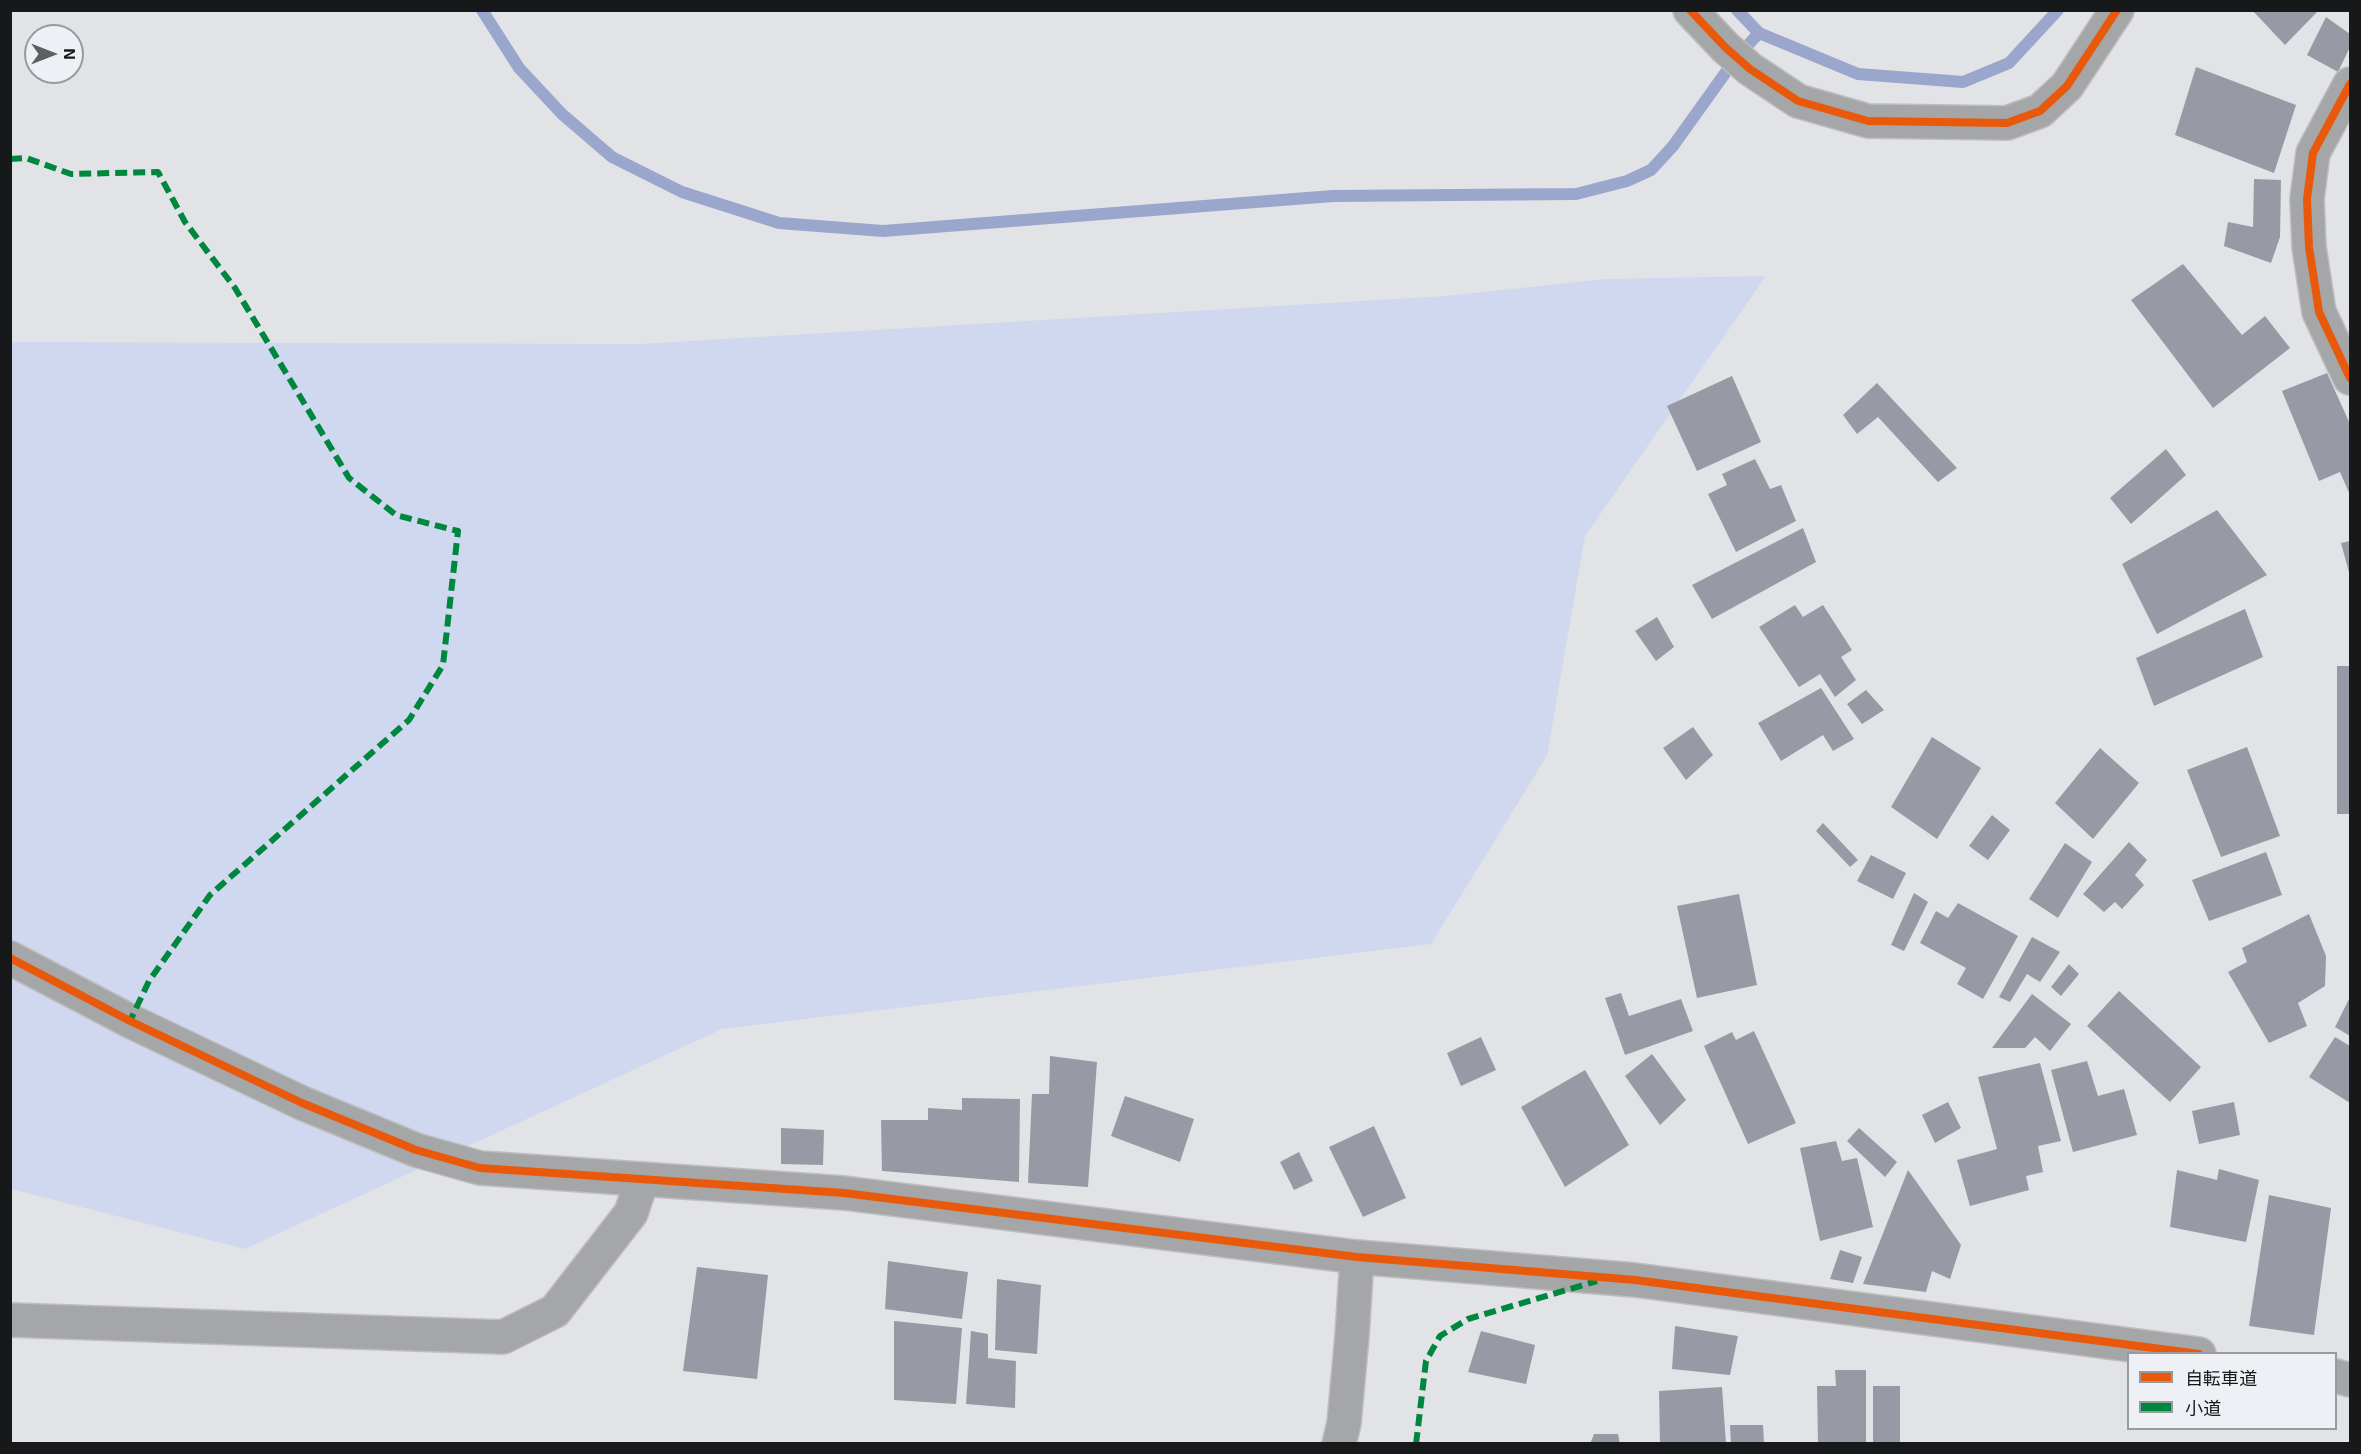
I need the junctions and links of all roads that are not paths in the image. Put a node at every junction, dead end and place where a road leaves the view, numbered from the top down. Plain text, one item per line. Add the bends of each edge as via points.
1 (1690, 10) edge
2 (2117, 10) edge
3 (2350, 84) edge
4 (2350, 378) edge
5 (10, 958) edge
6 (642, 1180) junction
7 (1357, 1257) junction
8 (10, 1320) edge
9 (2191, 1352) edge
10 (1339, 1443) edge

1 - 2 street via 1750,69 1798,101 1868,121 2007,123 2040,111 2067,86
3 - 4 street via 2313,153 2307,199 2309,247 2319,312
5 - 6 street via 291,1098 416,1150 480,1168
6 - 7 street via 855,1194
6 - 8 street via 631,1213 555,1311 503,1337
7 - 9 street via 1618,1278
7 - 10 street

